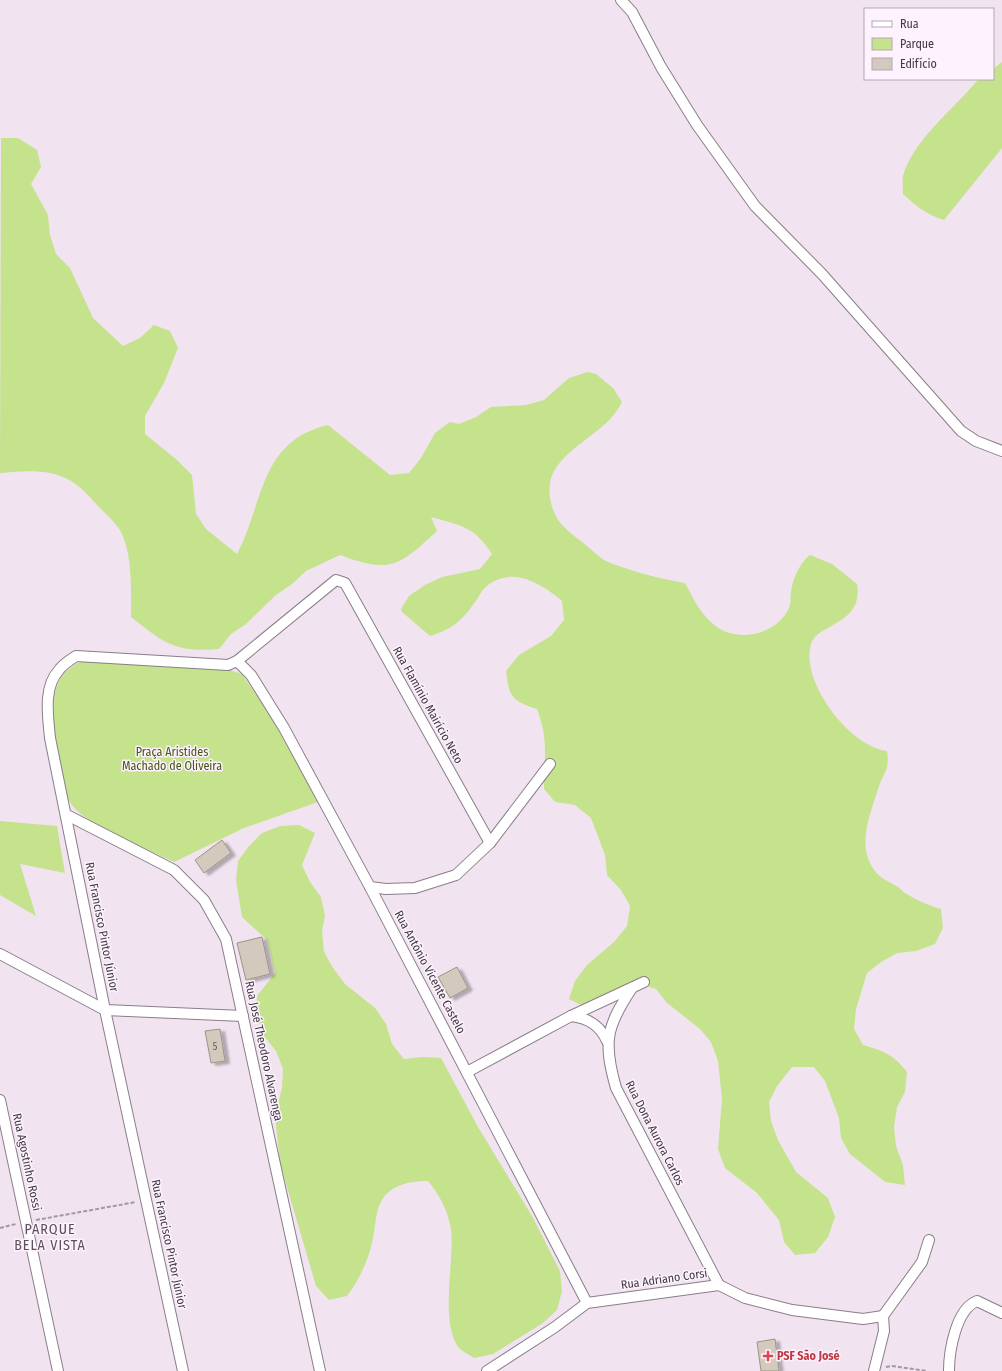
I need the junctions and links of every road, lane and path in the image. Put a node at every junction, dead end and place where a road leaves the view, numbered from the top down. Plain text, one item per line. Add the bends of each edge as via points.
1 (621, 0) edge
2 (1002, 451) edge
3 (237, 661) junction
4 (550, 764) dead end
5 (67, 815) junction
6 (490, 843) junction
7 (370, 887) junction
8 (0, 954) edge
9 (644, 982) dead end
10 (632, 988) junction
11 (105, 1010) junction
12 (243, 1016) junction
13 (571, 1016) junction
14 (608, 1041) junction
15 (467, 1072) junction
16 (0, 1100) edge
17 (146, 1200) junction
18 (27, 1222) junction
19 (0, 1228) edge
20 (929, 1240) dead end
21 (720, 1285) junction
22 (587, 1303) junction
23 (1002, 1313) edge
24 (884, 1316) junction
25 (874, 1370) edge
26 (58, 1371) edge
27 (183, 1371) edge
28 (320, 1371) edge
29 (487, 1371) edge
30 (927, 1371) edge
31 (949, 1371) edge

1 - 2 street via 632,12 661,67 697,125 755,206 822,274 961,431 976,441
3 - 5 street, Rua Francisco Pintor Júnior via 228,665 76,656 59,670 54,677 49,695 48,717 50,738
3 - 6 street, Rua Flamínio Mairício Neto via 336,580 341,580 345,583
3 - 7 street, Rua Antônio Vicente Castelo via 251,675 284,728
4 - 6 street
5 - 11 street, Rua Francisco Pintor Júnior
5 - 12 street, Rua José Theodoro Alvarenga via 174,870 204,900 226,939
6 - 7 street via 456,875 416,888
7 - 15 street, Rua Antônio Vicente Castelo
8 - 11 street
9 - 10 street
10 - 13 street
10 - 14 street, Rua Dona Aurora Carlos via 612,1024
11 - 12 street
11 - 17 street, Rua Francisco Pintor Júnior
12 - 28 street, Rua José Theodoro Alvarenga
13 - 14 street via 590,1021 599,1027
13 - 15 street
14 - 21 street, Rua Dona Aurora Carlos via 610,1066 616,1088
15 - 22 street, Rua Antônio Vicente Castelo
16 - 18 street, Rua Agostinho Rossi
17 - 18 path
17 - 27 street, Rua Francisco Pintor Júnior
18 - 19 path
18 - 26 street, Rua Agostinho Rossi
20 - 24 street via 922,1262
21 - 22 street, Rua Adriano Corsi
21 - 24 street, Rua Adriano Corsi via 745,1298 792,1310 863,1319
22 - 29 street, Rua Adriano Corsi
23 - 31 street via 977,1301 971,1303 962,1316 952,1342
24 - 25 street via 884,1331
25 - 30 path via 892,1366

